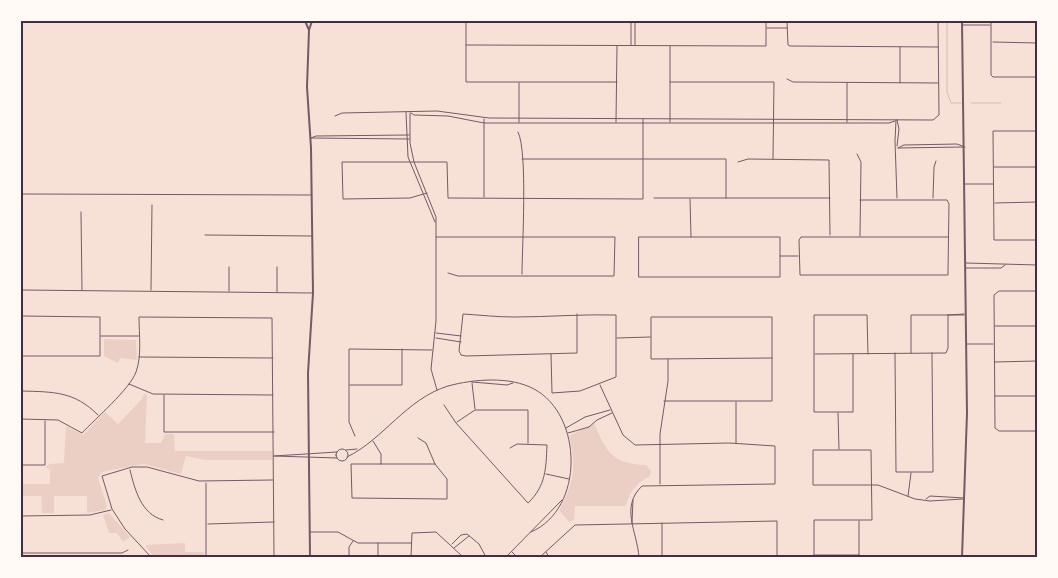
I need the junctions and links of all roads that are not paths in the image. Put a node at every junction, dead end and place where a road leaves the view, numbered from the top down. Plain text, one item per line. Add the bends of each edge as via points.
1 (305, 21) edge
2 (312, 21) edge
3 (466, 21) edge
4 (631, 21) edge
5 (635, 21) edge
6 (766, 21) edge
7 (787, 21) edge
8 (938, 21) edge
9 (962, 21) edge
10 (991, 21) edge
11 (962, 25) junction
12 (991, 25) junction
13 (766, 28) junction
14 (787, 28) junction
15 (308, 30) junction
16 (991, 42) junction
17 (1037, 43) edge
18 (466, 45) junction
19 (617, 46) junction
20 (631, 46) junction
21 (635, 46) junction
22 (670, 46) junction
23 (900, 46) junction
24 (938, 47) junction
25 (1037, 77) edge
26 (787, 79) dead end
27 (519, 82) junction
28 (616, 82) junction
29 (670, 82) junction
30 (847, 82) junction
31 (900, 83) junction
32 (938, 83) junction
33 (406, 112) junction
34 (410, 113) junction
35 (336, 116) dead end
36 (484, 118) junction
37 (616, 118) junction
38 (643, 118) junction
39 (670, 118) junction
40 (774, 118) junction
41 (519, 119) junction
42 (847, 119) junction
43 (896, 120) junction
44 (484, 122) junction
45 (519, 122) junction
46 (616, 122) junction
47 (643, 122) junction
48 (670, 122) junction
49 (774, 122) junction
50 (847, 123) junction
51 (1037, 131) edge
52 (518, 132) dead end
53 (406, 135) junction
54 (410, 135) junction
55 (310, 138) junction
56 (406, 139) junction
57 (410, 139) junction
58 (965, 147) junction
59 (897, 148) junction
60 (857, 154) dead end
61 (522, 159) junction
62 (643, 159) junction
63 (773, 159) junction
64 (936, 160) dead end
65 (410, 162) junction
66 (414, 162) junction
67 (738, 162) dead end
68 (1037, 166) edge
69 (994, 167) junction
70 (966, 184) junction
71 (994, 184) junction
72 (427, 193) junction
73 (21, 194) edge
74 (312, 195) junction
75 (424, 195) junction
76 (484, 198) junction
77 (522, 198) junction
78 (654, 198) dead end
79 (690, 198) junction
80 (726, 198) junction
81 (830, 198) junction
82 (897, 199) junction
83 (933, 199) junction
84 (860, 200) junction
85 (1037, 202) edge
86 (994, 203) junction
87 (152, 205) dead end
88 (81, 212) dead end
89 (435, 223) junction
90 (205, 236) dead end
91 (312, 236) junction
92 (436, 236) junction
93 (523, 237) junction
94 (691, 237) junction
95 (830, 237) junction
96 (860, 237) junction
97 (948, 237) junction
98 (1037, 240) edge
99 (780, 256) junction
100 (799, 256) junction
101 (966, 263) junction
102 (1006, 265) junction
103 (1037, 265) edge
104 (277, 267) dead end
105 (229, 268) dead end
106 (966, 268) junction
107 (448, 273) dead end
108 (522, 275) junction
109 (21, 290) edge
110 (82, 291) junction
111 (151, 291) junction
112 (1037, 291) edge
113 (229, 292) junction
114 (278, 292) junction
115 (313, 292) junction
116 (577, 314) junction
117 (948, 315) junction
118 (966, 315) junction
119 (21, 316) edge
120 (994, 326) junction
121 (1037, 326) edge
122 (436, 333) junction
123 (448, 334) junction
124 (100, 336) junction
125 (139, 336) junction
126 (461, 336) junction
127 (651, 337) junction
128 (435, 338) junction
129 (616, 338) junction
130 (447, 340) junction
131 (461, 342) junction
132 (966, 344) junction
133 (994, 344) junction
134 (402, 349) junction
135 (433, 350) junction
136 (911, 353) junction
137 (932, 353) junction
138 (551, 354) junction
139 (814, 354) junction
140 (853, 354) junction
141 (868, 354) junction
142 (895, 354) junction
143 (21, 356) edge
144 (139, 356) junction
145 (273, 358) junction
146 (772, 358) junction
147 (668, 359) junction
148 (1037, 361) edge
149 (994, 362) junction
150 (472, 382) junction
151 (128, 384) junction
152 (349, 385) junction
153 (600, 385) junction
154 (438, 390) junction
155 (21, 391) edge
156 (164, 394) junction
157 (273, 395) junction
158 (994, 396) junction
159 (1037, 396) edge
160 (664, 401) junction
161 (736, 401) junction
162 (444, 405) dead end
163 (475, 410) junction
164 (611, 410) junction
165 (838, 412) junction
166 (612, 413) junction
167 (99, 416) junction
168 (588, 417) junction
169 (21, 419) edge
170 (45, 420) junction
171 (582, 420) junction
172 (456, 423) junction
173 (592, 424) junction
174 (584, 427) junction
175 (566, 431) junction
176 (1037, 431) edge
177 (274, 432) junction
178 (355, 436) dead end
179 (418, 438) dead end
180 (373, 440) junction
181 (736, 443) junction
182 (528, 444) junction
183 (660, 446) junction
184 (510, 448) dead end
185 (358, 449) junction
186 (346, 450) junction
187 (838, 450) junction
188 (337, 452) junction
189 (309, 454) junction
190 (274, 456) junction
191 (347, 457) junction
192 (309, 458) junction
193 (337, 458) junction
194 (381, 464) junction
195 (435, 464) junction
196 (21, 465) edge
197 (129, 468) junction
198 (912, 472) junction
199 (546, 474) junction
200 (570, 479) junction
201 (274, 480) junction
202 (206, 481) junction
203 (660, 484) junction
204 (872, 485) junction
205 (908, 496) junction
206 (964, 498) junction
207 (633, 499) junction
208 (926, 500) junction
209 (630, 508) junction
210 (634, 508) junction
211 (112, 509) junction
212 (21, 516) edge
213 (163, 520) dead end
214 (859, 520) junction
215 (274, 522) junction
216 (662, 522) junction
217 (206, 524) junction
218 (632, 524) junction
219 (310, 532) junction
220 (469, 535) junction
221 (353, 541) junction
222 (378, 543) junction
223 (411, 543) junction
224 (451, 545) junction
225 (454, 548) junction
226 (128, 550) dead end
227 (511, 551) junction
228 (546, 552) junction
229 (21, 553) edge
230 (93, 553) junction
231 (814, 556) edge
232 (859, 556) edge
233 (93, 557) edge
234 (152, 557) edge
235 (206, 557) edge
236 (274, 557) edge
237 (310, 557) edge
238 (350, 557) edge
239 (378, 557) edge
240 (411, 557) edge
241 (463, 557) edge
242 (486, 557) edge
243 (506, 557) edge
244 (517, 557) edge
245 (540, 557) edge
246 (549, 557) edge
247 (639, 557) edge
248 (662, 557) edge
249 (777, 557) edge
250 (962, 557) edge

1 - 15 street
2 - 15 street
3 - 18 street
4 - 20 street
5 - 21 street
6 - 13 street
7 - 14 street
8 - 24 street
9 - 11 street
10 - 12 street
11 - 12 street
11 - 58 street
12 - 16 street
13 - 14 street
13 - 22 street via 766,46
14 - 23 street via 790,46
15 - 55 street
16 - 17 street
16 - 25 street via 990,73 993,77
18 - 19 street
18 - 27 street via 466,82
19 - 20 street
19 - 28 street
20 - 21 street
21 - 22 street
22 - 29 street
23 - 24 street
23 - 31 street
24 - 32 street
26 - 30 street via 793,82
27 - 28 street
27 - 41 street
28 - 37 street
29 - 39 street
29 - 40 street via 774,82
30 - 31 street
30 - 42 street
31 - 32 street
32 - 43 street via 937,118
33 - 34 street
33 - 35 street via 342,113
33 - 53 street
34 - 36 street via 444,111
34 - 44 street
34 - 54 street
36 - 41 street
36 - 44 street
37 - 38 street
37 - 41 street
37 - 46 street
38 - 39 street
38 - 47 street
39 - 40 street
39 - 48 street
40 - 42 street
40 - 49 street
41 - 45 street
42 - 43 street
42 - 50 street
43 - 50 street via 889,123
43 - 59 street
43 - 59 street via 899,129
44 - 45 street
44 - 76 street
45 - 46 street
46 - 47 street
47 - 48 street
47 - 62 street
48 - 49 street
49 - 50 street
49 - 63 street
51 - 69 street via 993,131
52 - 61 street
53 - 54 street
53 - 55 street
53 - 56 street
54 - 57 street
55 - 56 street
55 - 74 street
56 - 57 street
56 - 65 street
57 - 66 street
58 - 59 street
58 - 59 street via 957,144 904,145
58 - 70 street
59 - 82 street
60 - 84 street via 861,162
61 - 62 street
61 - 77 street
62 - 77 street via 643,199
62 - 80 street via 726,159
63 - 67 street
63 - 81 street via 829,160
64 - 83 street
65 - 66 street
65 - 75 street
65 - 75 street via 342,162 343,199
66 - 72 street
66 - 76 street via 447,162 448,198
68 - 69 street
69 - 71 street
70 - 71 street
70 - 101 street
71 - 86 street
72 - 75 street
72 - 89 street
73 - 74 street
74 - 91 street
75 - 89 street
76 - 77 street
77 - 93 street
78 - 79 street
79 - 80 street
79 - 94 street
80 - 81 street
81 - 95 street
82 - 83 street
82 - 84 street
83 - 97 street via 947,200 949,204
84 - 96 street
85 - 86 street
86 - 98 street via 994,240
87 - 111 street
88 - 110 street
89 - 92 street
90 - 91 street
91 - 115 street
92 - 93 street
92 - 122 street
93 - 108 street
93 - 108 street via 615,237 614,276
94 - 99 street via 780,237
94 - 99 street via 639,237 639,277 780,277
95 - 96 street
95 - 100 street via 801,237
96 - 97 street
97 - 100 street via 948,275 944,276 803,276 799,273
99 - 100 street
101 - 102 street
101 - 106 street
102 - 103 street
102 - 106 street via 1001,268
104 - 114 street
105 - 113 street
106 - 118 street
107 - 108 street via 458,276
109 - 110 street
110 - 111 street
111 - 113 street
112 - 120 street via 995,293
113 - 114 street
114 - 115 street
115 - 189 street via 308,374
116 - 126 street via 511,317 463,314
116 - 129 street via 616,314
116 - 138 street via 577,353
117 - 118 street
117 - 136 street via 911,315
117 - 137 street via 947,351
118 - 132 street
119 - 124 street via 100,316
120 - 121 street
120 - 133 street
122 - 123 street
122 - 128 street
123 - 126 street
123 - 130 street
124 - 125 street
124 - 143 street via 100,356
125 - 144 street
125 - 145 street via 139,317 272,318
126 - 131 street
127 - 129 street
127 - 146 street via 651,317 772,317
127 - 147 street via 651,359
128 - 130 street
128 - 135 street
129 - 153 street via 616,377
130 - 131 street
131 - 138 street via 461,355
132 - 133 street
132 - 206 street
133 - 149 street
134 - 135 street
134 - 152 street via 349,349
134 - 152 street via 402,385
135 - 154 street via 431,369
136 - 137 street
136 - 142 street
137 - 198 street via 933,472
138 - 153 street via 552,393 580,391
139 - 140 street
139 - 141 street via 814,315 867,315
139 - 165 street via 814,412
140 - 141 street
140 - 165 street via 853,412
141 - 142 street
142 - 198 street via 896,472
144 - 145 street
144 - 151 street via 136,372
145 - 157 street
146 - 147 street
146 - 161 street via 772,401
147 - 160 street
148 - 149 street
149 - 158 street
150 - 154 street
150 - 163 street
150 - 175 street via 507,381 533,388 552,406
151 - 156 street via 152,394
151 - 167 street
152 - 178 street via 349,422
153 - 164 street
154 - 180 street via 408,407
155 - 167 street via 72,396
156 - 157 street
156 - 177 street via 164,432
157 - 177 street
158 - 159 street
158 - 176 street via 996,430
160 - 161 street
160 - 183 street
161 - 181 street
162 - 172 street
163 - 172 street
163 - 182 street via 528,410
164 - 166 street
164 - 168 street
165 - 187 street
166 - 173 street
166 - 183 street via 629,442
167 - 170 street via 82,433 58,420
168 - 171 street
168 - 173 street
169 - 170 street
170 - 196 street via 45,465
171 - 174 street
171 - 175 street
172 - 199 street via 528,503 542,486
173 - 174 street
174 - 175 street
175 - 200 street via 572,458
177 - 190 street
179 - 195 street via 426,443
180 - 185 street
180 - 194 street via 381,454
181 - 183 street
181 - 203 street via 775,446 775,484
182 - 184 street
182 - 199 street via 546,445
183 - 203 street
185 - 186 street
185 - 191 street
186 - 188 street
186 - 191 street
187 - 204 street via 871,450
187 - 204 street via 813,450 813,485
188 - 189 street
188 - 193 street
189 - 190 street
189 - 192 street
190 - 192 street
190 - 201 street
191 - 193 street
192 - 193 street
192 - 219 street
194 - 195 street
194 - 195 street via 351,464 352,498 447,499 447,479
197 - 202 street via 155,468
197 - 211 street via 102,476
197 - 213 street via 139,500 155,518
198 - 205 street
199 - 200 street
200 - 227 street via 553,514
201 - 202 street
201 - 215 street
202 - 217 street
203 - 207 street via 645,484
204 - 205 street via 888,487
204 - 214 street via 872,520
205 - 208 street
206 - 208 street via 957,501
206 - 208 street via 930,496
206 - 250 street
207 - 209 street
207 - 210 street
209 - 210 street
209 - 218 street
210 - 218 street
211 - 212 street via 90,515
211 - 234 street via 125,529
214 - 231 street via 814,520
214 - 232 street
215 - 217 street
215 - 236 street
216 - 218 street
216 - 248 street
216 - 249 street via 777,522
217 - 235 street
218 - 228 street via 575,525
218 - 247 street
219 - 221 street via 338,532
219 - 237 street
220 - 224 street via 461,535
220 - 225 street
220 - 242 street
221 - 222 street
221 - 238 street via 349,548
222 - 223 street
222 - 239 street
223 - 224 street via 412,533 437,532
223 - 240 street
224 - 225 street
225 - 241 street
226 - 230 street
227 - 243 street
227 - 244 street
228 - 245 street
228 - 246 street
229 - 230 street
230 - 233 street
231 - 232 street

